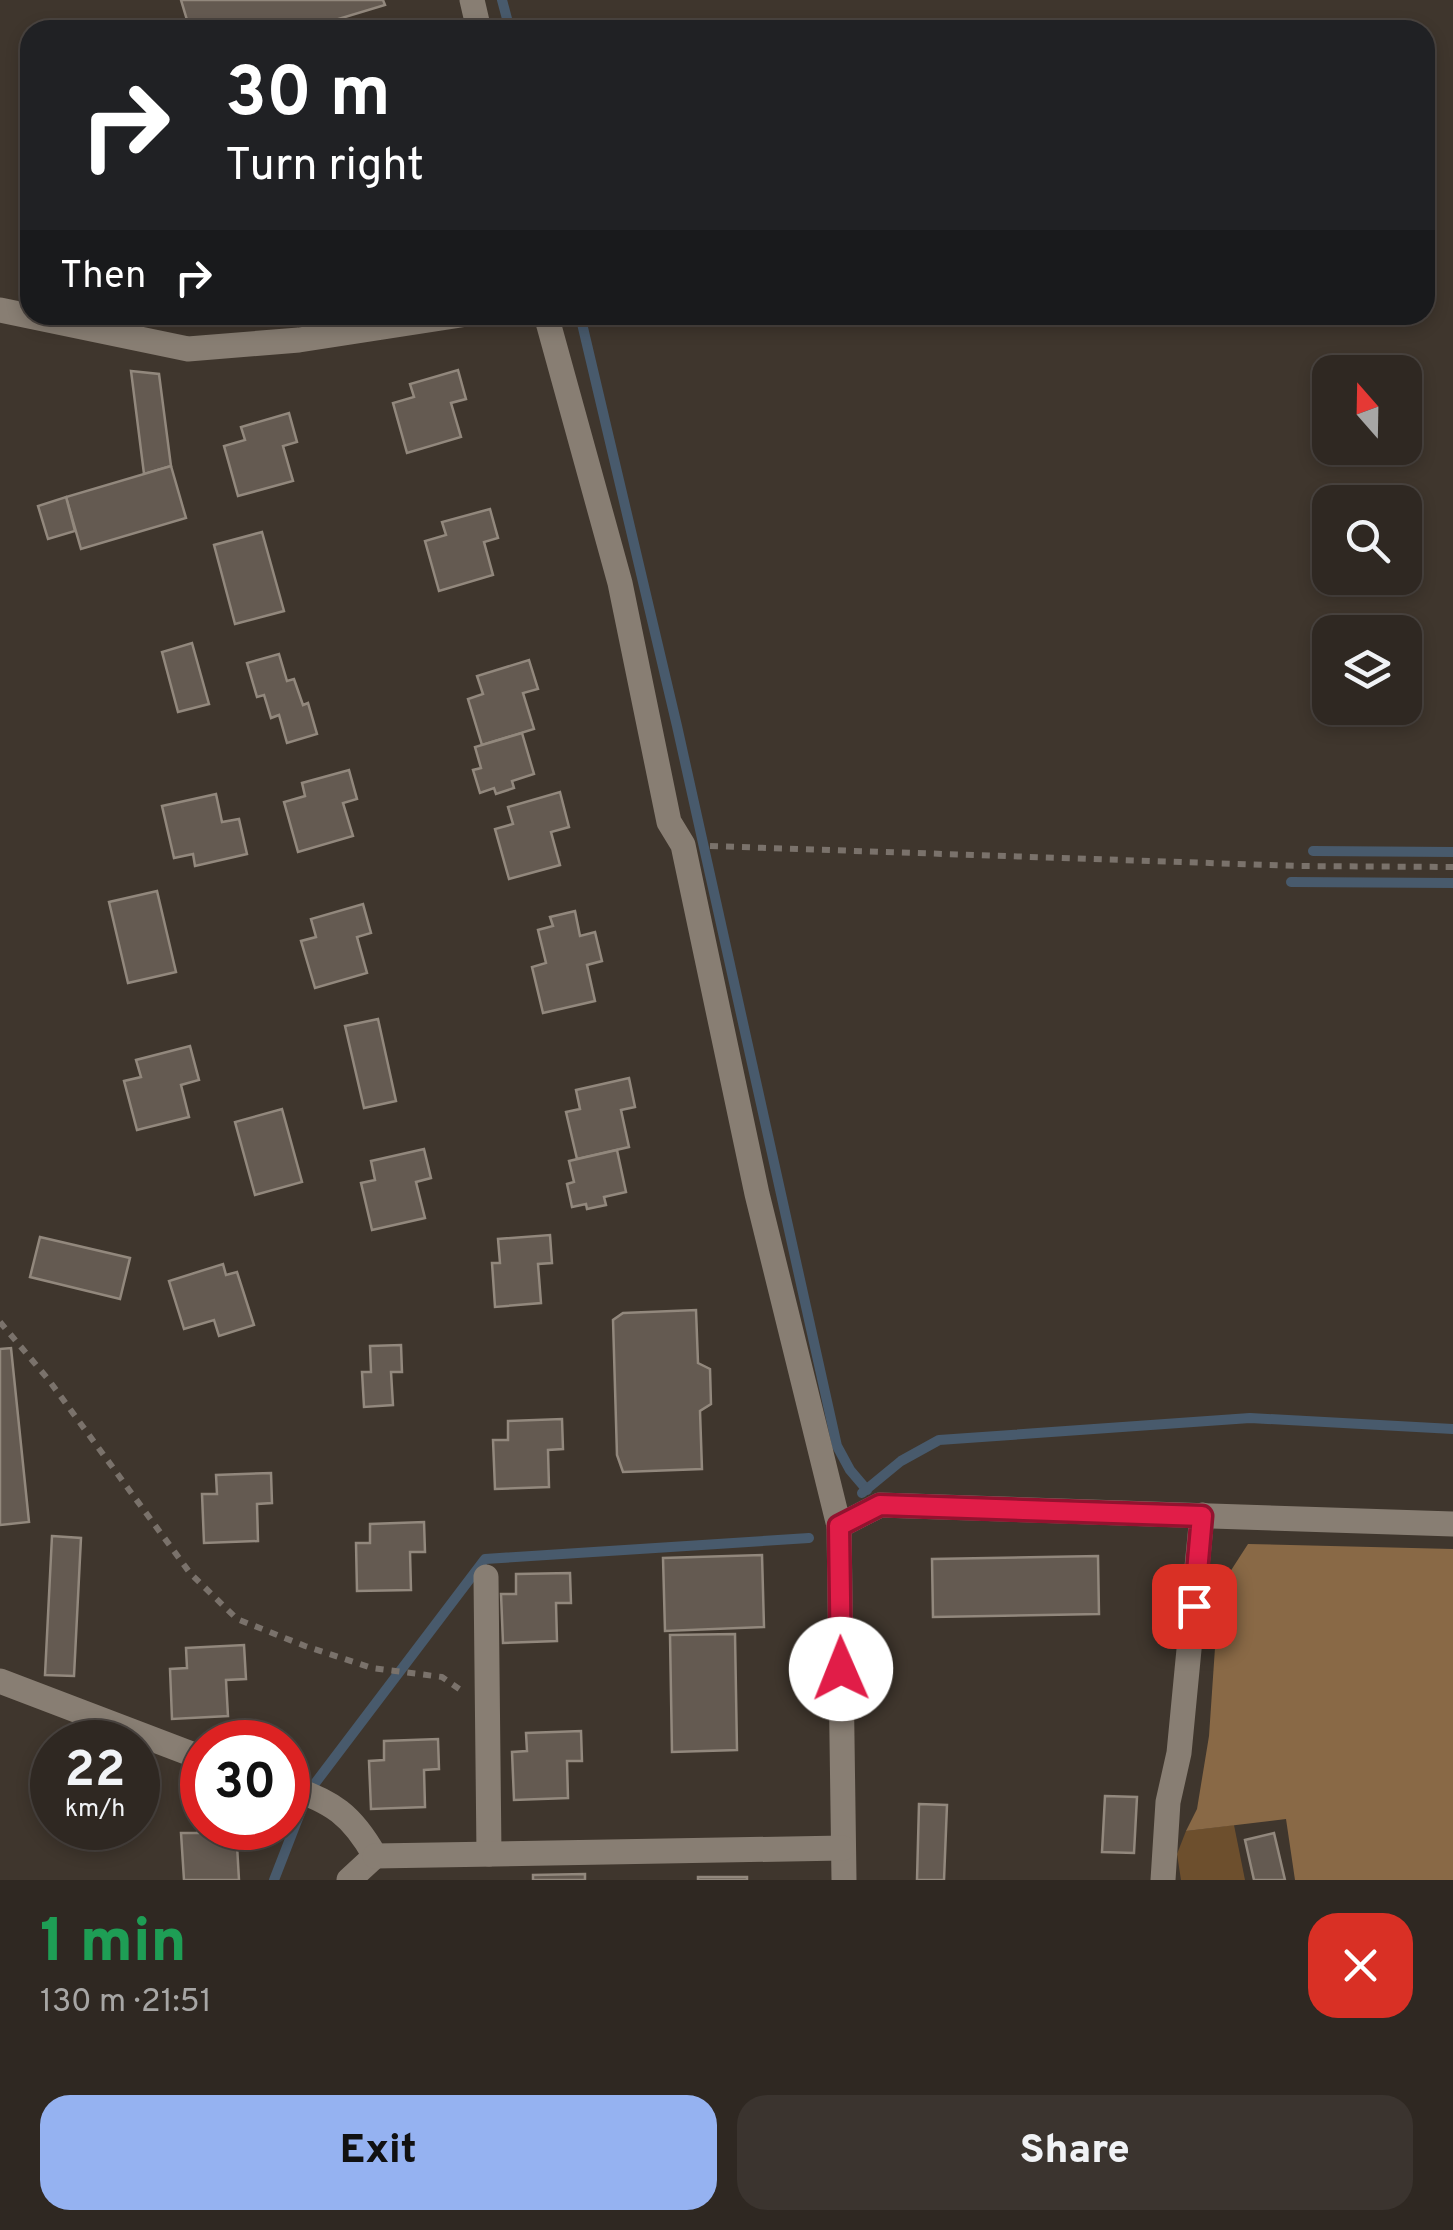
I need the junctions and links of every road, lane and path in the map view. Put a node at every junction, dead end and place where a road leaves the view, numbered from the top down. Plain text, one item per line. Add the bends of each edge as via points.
1 (72, 325) edge
2 (396, 325) edge
3 (549, 325) edge
4 (683, 845) junction
5 (1453, 867) edge
6 (0, 1322) edge
7 (1202, 1516) junction
8 (1453, 1524) edge
9 (839, 1526) junction
10 (486, 1577) dead end
11 (0, 1680) edge
12 (486, 1708) junction
13 (180, 1750) edge
14 (310, 1795) edge
15 (843, 1848) junction
16 (490, 1854) junction
17 (375, 1856) junction
18 (349, 1880) edge
19 (844, 1880) edge
20 (1163, 1880) edge

1 - 2 street via 188,349
3 - 4 street via 620,583 668,822
4 - 5 path
4 - 9 street via 757,1194
6 - 12 path via 190,1572 238,1619 372,1668 442,1678
7 - 8 street
7 - 9 street via 880,1505
7 - 20 street
9 - 15 street
10 - 12 street
11 - 13 street
12 - 16 street
14 - 17 street via 358,1827
15 - 16 street
15 - 19 street
16 - 17 street
17 - 18 street

